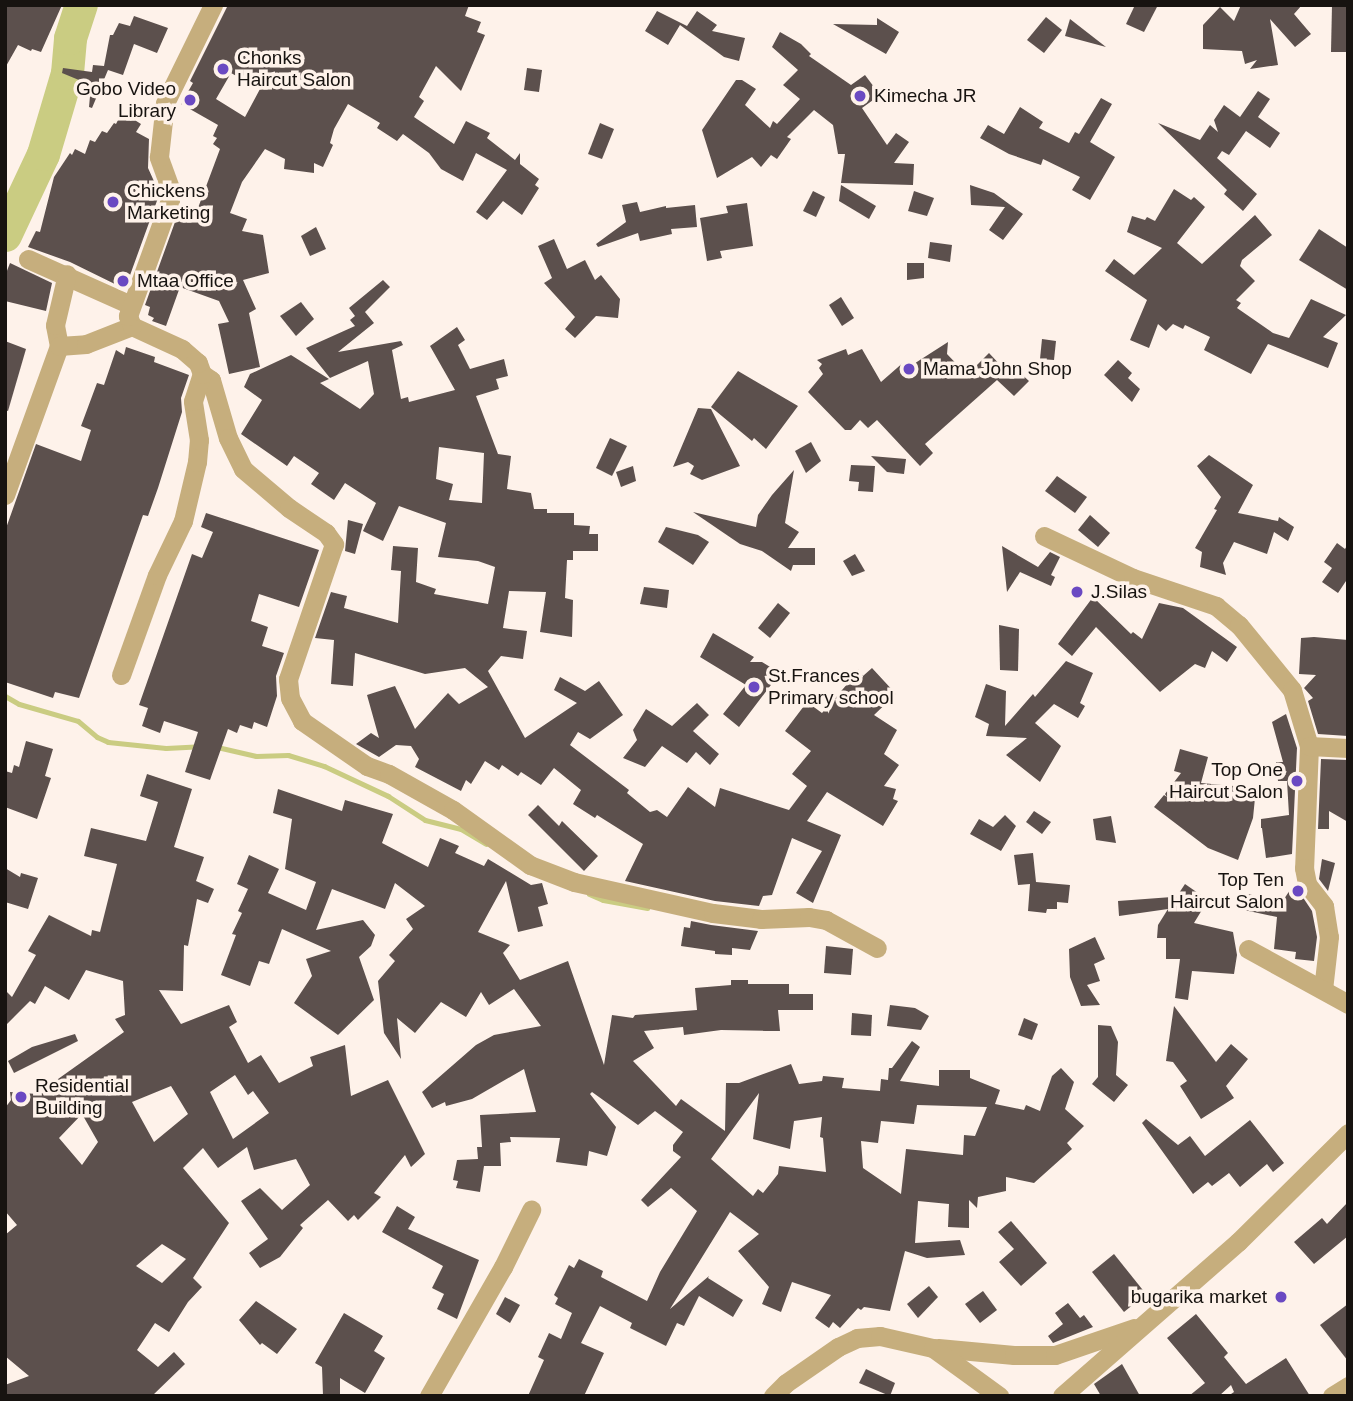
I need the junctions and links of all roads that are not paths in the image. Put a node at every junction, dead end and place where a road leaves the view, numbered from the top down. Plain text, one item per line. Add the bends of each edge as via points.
1 (213, 5) edge
2 (28, 259) dead end
3 (67, 274) junction
4 (131, 305) junction
5 (132, 326) junction
6 (59, 346) junction
7 (202, 374) junction
8 (5, 495) edge
9 (1044, 536) dead end
10 (121, 675) dead end
11 (1309, 746) junction
12 (1348, 748) edge
13 (877, 948) dead end
14 (1248, 949) dead end
15 (1323, 990) junction
16 (1348, 1004) edge
17 (1348, 1133) edge
18 (531, 1210) dead end
19 (1145, 1324) junction
20 (933, 1348) junction
21 (1348, 1386) edge
22 (429, 1396) edge
23 (773, 1396) edge
24 (999, 1396) edge
25 (1062, 1396) edge
26 (1332, 1396) edge

1 - 4 street via 165,103 159,157 170,200
2 - 3 street
3 - 4 street
3 - 6 street via 55,325
4 - 5 street via 128,317
5 - 6 street via 86,344
5 - 7 street via 192,356
6 - 8 street
7 - 10 street via 193,401 197,462 183,521 157,575
7 - 13 street via 211,380 228,438 243,469 334,544 288,679 290,698 302,721 366,766 453,810 530,865 574,882 713,913 826,920
9 - 11 street via 1133,578 1224,612 1292,690
11 - 12 street
11 - 15 street via 1304,868 1307,884 1324,906 1329,937
14 - 15 street
15 - 16 street
17 - 19 street via 1238,1242
18 - 22 street
19 - 20 street via 1055,1355
19 - 25 street
20 - 23 street via 895,1338 857,1338 813,1363
20 - 24 street
21 - 26 street

